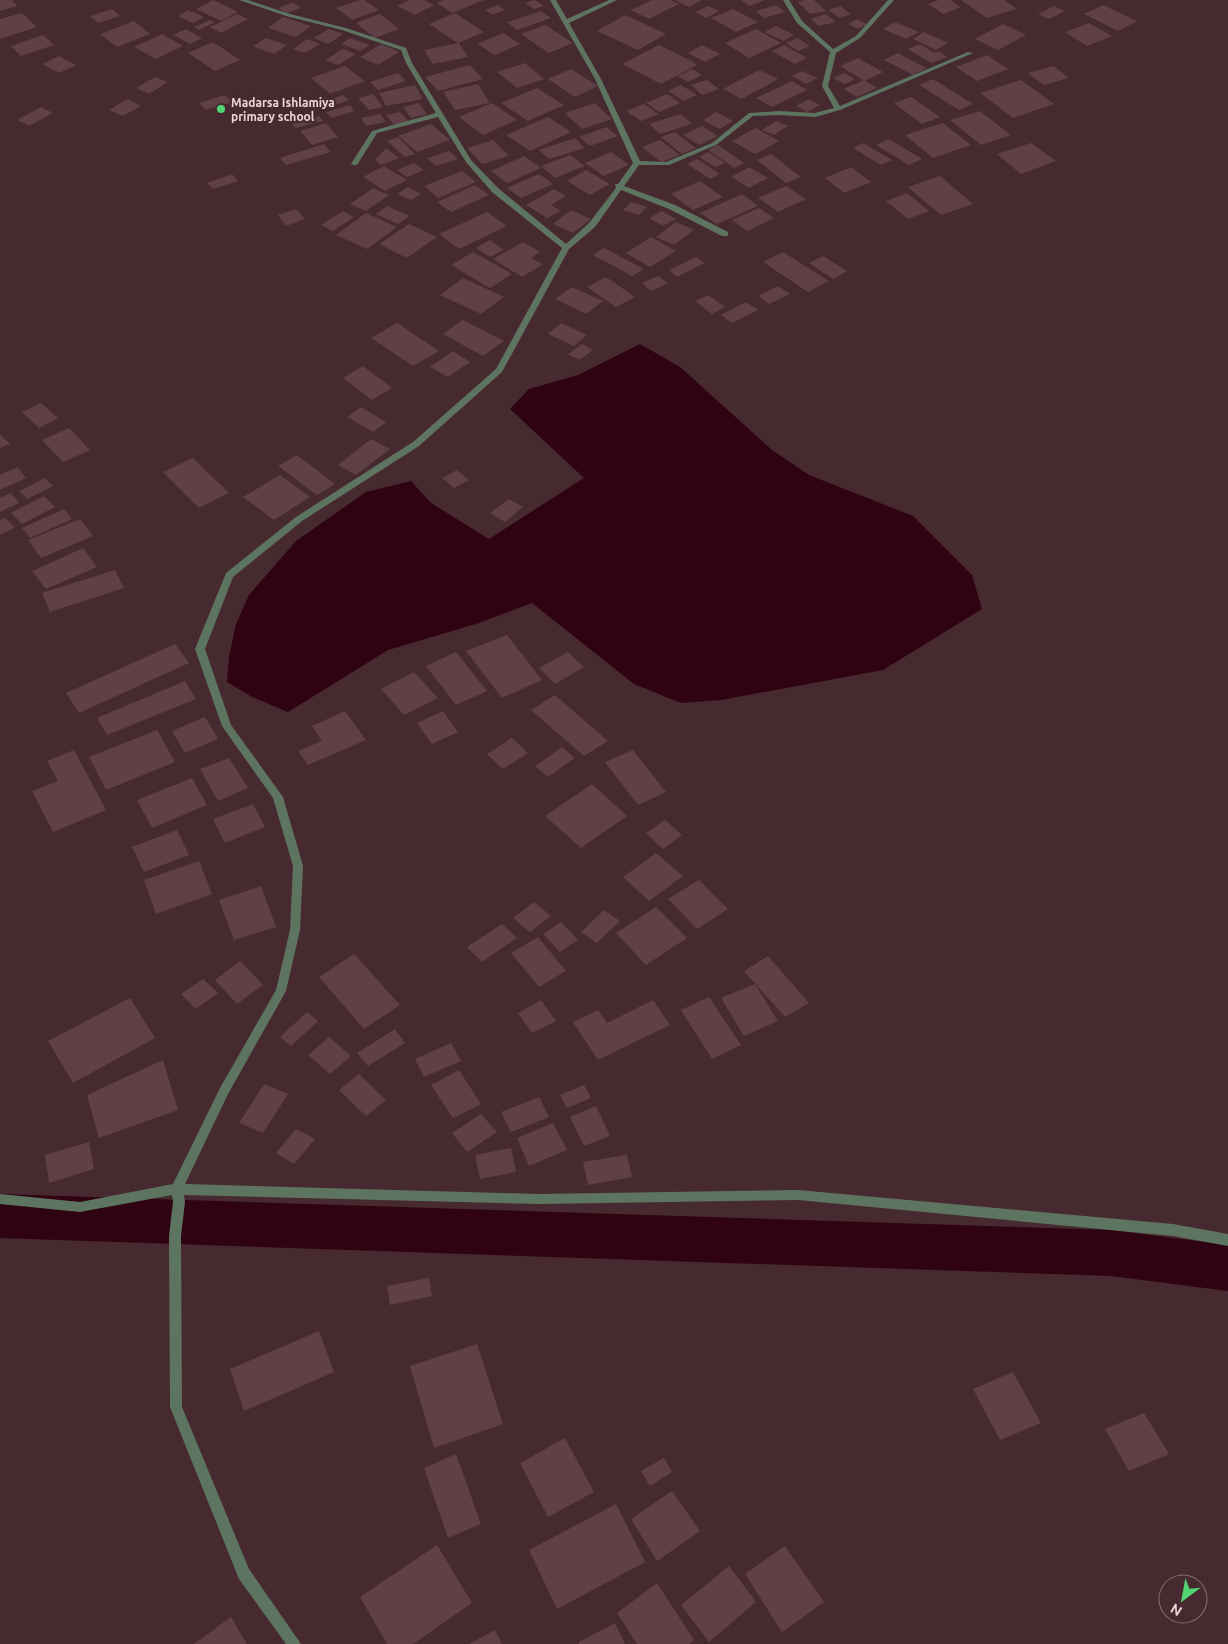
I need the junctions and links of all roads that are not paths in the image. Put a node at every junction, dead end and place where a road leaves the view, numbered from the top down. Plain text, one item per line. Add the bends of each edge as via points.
1 (242, 0) edge
2 (553, 0) edge
3 (614, 0) edge
4 (786, 0) edge
5 (891, 0) edge
6 (566, 22) junction
7 (833, 52) junction
8 (970, 53) dead end
9 (838, 109) junction
10 (440, 114) junction
11 (636, 162) junction
12 (355, 164) dead end
13 (618, 186) junction
14 (725, 234) dead end
15 (566, 248) junction
16 (178, 1188) junction
17 (0, 1199) edge
18 (1228, 1240) edge
19 (294, 1644) edge

1 - 10 street via 404,49
2 - 6 street
3 - 6 street
4 - 7 street via 799,22
5 - 7 street via 858,37
6 - 11 street via 598,79
7 - 9 street via 825,86
8 - 9 street
9 - 11 street via 815,115 751,114 714,144 667,164
10 - 12 street via 374,132
10 - 15 street via 468,161 495,190
11 - 13 street
13 - 14 street via 672,207
13 - 15 street via 592,225
15 - 16 street via 499,370 416,444 298,519 229,575 200,649 227,726 278,797 298,866 296,930 281,991 224,1091
16 - 17 street via 80,1207
16 - 18 street via 538,1199 798,1195 1173,1230
16 - 19 street via 175,1236 176,1408 244,1574

